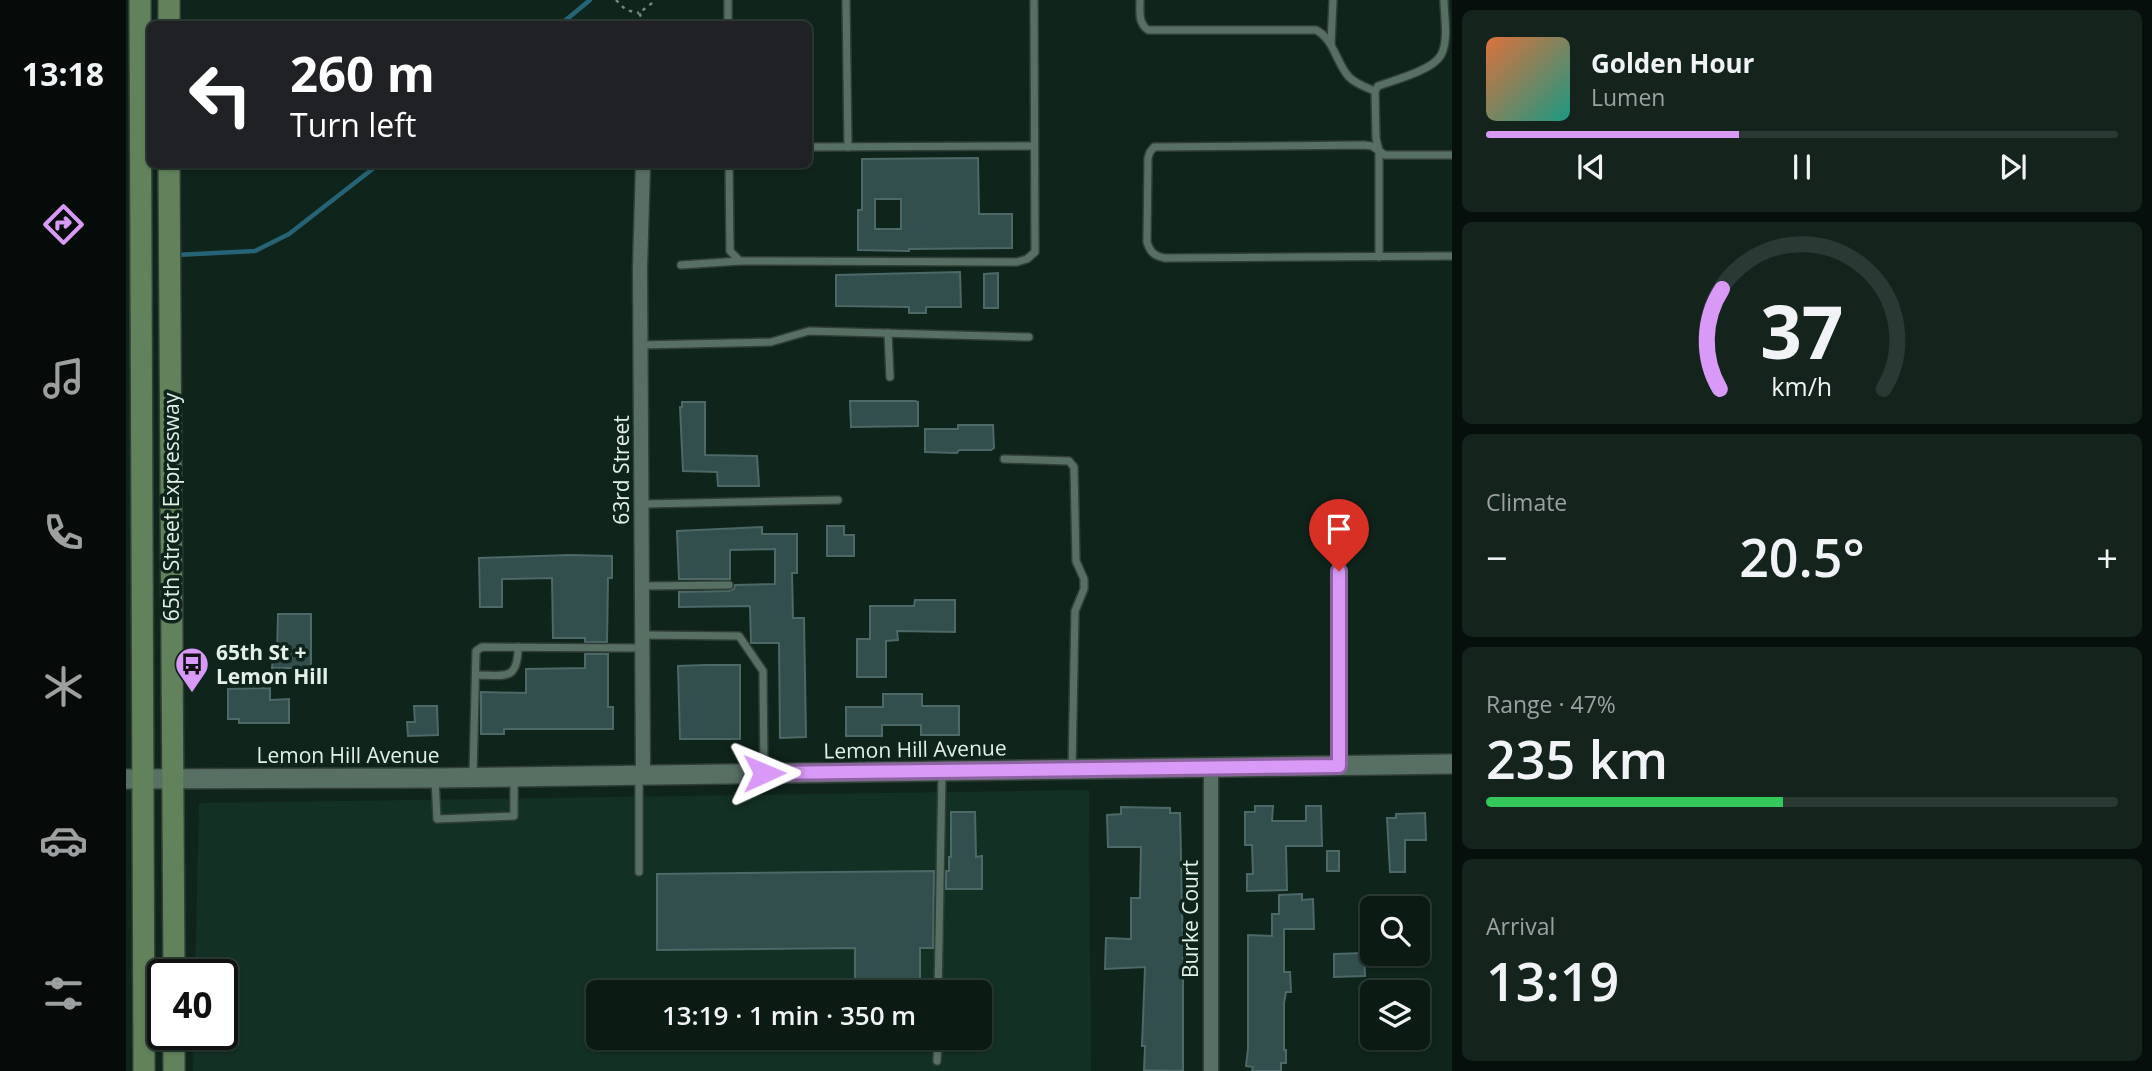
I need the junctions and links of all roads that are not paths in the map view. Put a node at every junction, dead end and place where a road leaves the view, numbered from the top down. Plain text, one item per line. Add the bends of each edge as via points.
1 (140, 0) edge
2 (169, 0) edge
3 (727, 0) edge
4 (846, 0) edge
5 (1034, 0) edge
6 (1140, 0) edge
7 (1333, 0) edge
8 (1444, 0) edge
9 (169, 21) edge
10 (728, 21) edge
11 (1331, 45) junction
12 (1374, 91) junction
13 (1034, 146) junction
14 (812, 147) edge
15 (848, 147) junction
16 (1379, 151) junction
17 (1452, 155) edge
18 (169, 168) edge
19 (643, 168) edge
20 (729, 168) edge
21 (1452, 256) edge
22 (1379, 257) junction
23 (740, 261) junction
24 (681, 265) dead end
25 (887, 333) junction
26 (1029, 337) dead end
27 (641, 345) junction
28 (890, 377) dead end
29 (1004, 459) dead end
30 (838, 500) dead end
31 (642, 504) junction
32 (1339, 571) dead end
33 (729, 585) dead end
34 (642, 586) junction
35 (643, 642) junction
36 (518, 648) junction
37 (476, 676) junction
38 (1452, 764) edge
39 (1339, 766) junction
40 (1211, 768) junction
41 (1072, 769) junction
42 (942, 771) junction
43 (764, 773) junction
44 (641, 775) junction
45 (473, 777) junction
46 (514, 777) junction
47 (435, 778) junction
48 (135, 779) edge
49 (173, 779) junction
50 (639, 872) dead end
51 (174, 959) edge
52 (938, 980) edge
53 (174, 1050) edge
54 (937, 1050) edge
55 (937, 1061) dead end
56 (144, 1071) edge
57 (174, 1071) edge
58 (1211, 1071) edge

1 - 48 main road, 65th Street Expressway via 142,285
2 - 9 main road
3 - 10 lane
4 - 15 lane
5 - 13 lane
6 - 11 lane via 1140,19 1148,30 1316,30
7 - 11 lane
8 - 12 lane via 1442,54 1434,63
11 - 12 lane via 1349,76
12 - 16 lane
13 - 15 lane
13 - 23 lane via 1035,252 1017,262
14 - 15 lane
16 - 17 lane via 1385,155
16 - 22 lane
16 - 22 lane via 1364,145 1154,147 1148,158 1147,242 1149,250 1165,258
18 - 49 main road, 65th Street Expressway
19 - 27 street, 63rd Street
20 - 23 lane via 730,251
21 - 22 lane
23 - 24 lane
25 - 26 lane
25 - 27 lane via 809,331 771,342
25 - 28 lane
27 - 31 street, 63rd Street
29 - 41 lane via 1069,461 1074,467 1076,561 1084,589 1075,611
30 - 31 lane
31 - 34 street, 63rd Street
32 - 39 lane
33 - 34 lane
34 - 35 street, 63rd Street
35 - 36 lane
35 - 43 lane via 739,636 763,671
35 - 44 street, 63rd Street
36 - 37 lane via 515,671
36 - 37 lane via 476,652
37 - 45 lane
38 - 39 street, Lemon Hill Avenue
39 - 40 street, Lemon Hill Avenue
40 - 41 street, Lemon Hill Avenue
40 - 58 street, Burke Court
41 - 42 street, Lemon Hill Avenue
42 - 43 street, Lemon Hill Avenue
42 - 52 lane
43 - 44 street, Lemon Hill Avenue
44 - 46 street, Lemon Hill Avenue
44 - 50 lane
45 - 46 street, Lemon Hill Avenue
45 - 47 street, Lemon Hill Avenue
46 - 47 lane via 514,816 437,818
47 - 49 street, Lemon Hill Avenue
48 - 49 street, Lemon Hill Avenue
48 - 56 main road, 65th Street Expressway
49 - 51 main road, 65th Street Expressway
53 - 57 main road
54 - 55 lane

